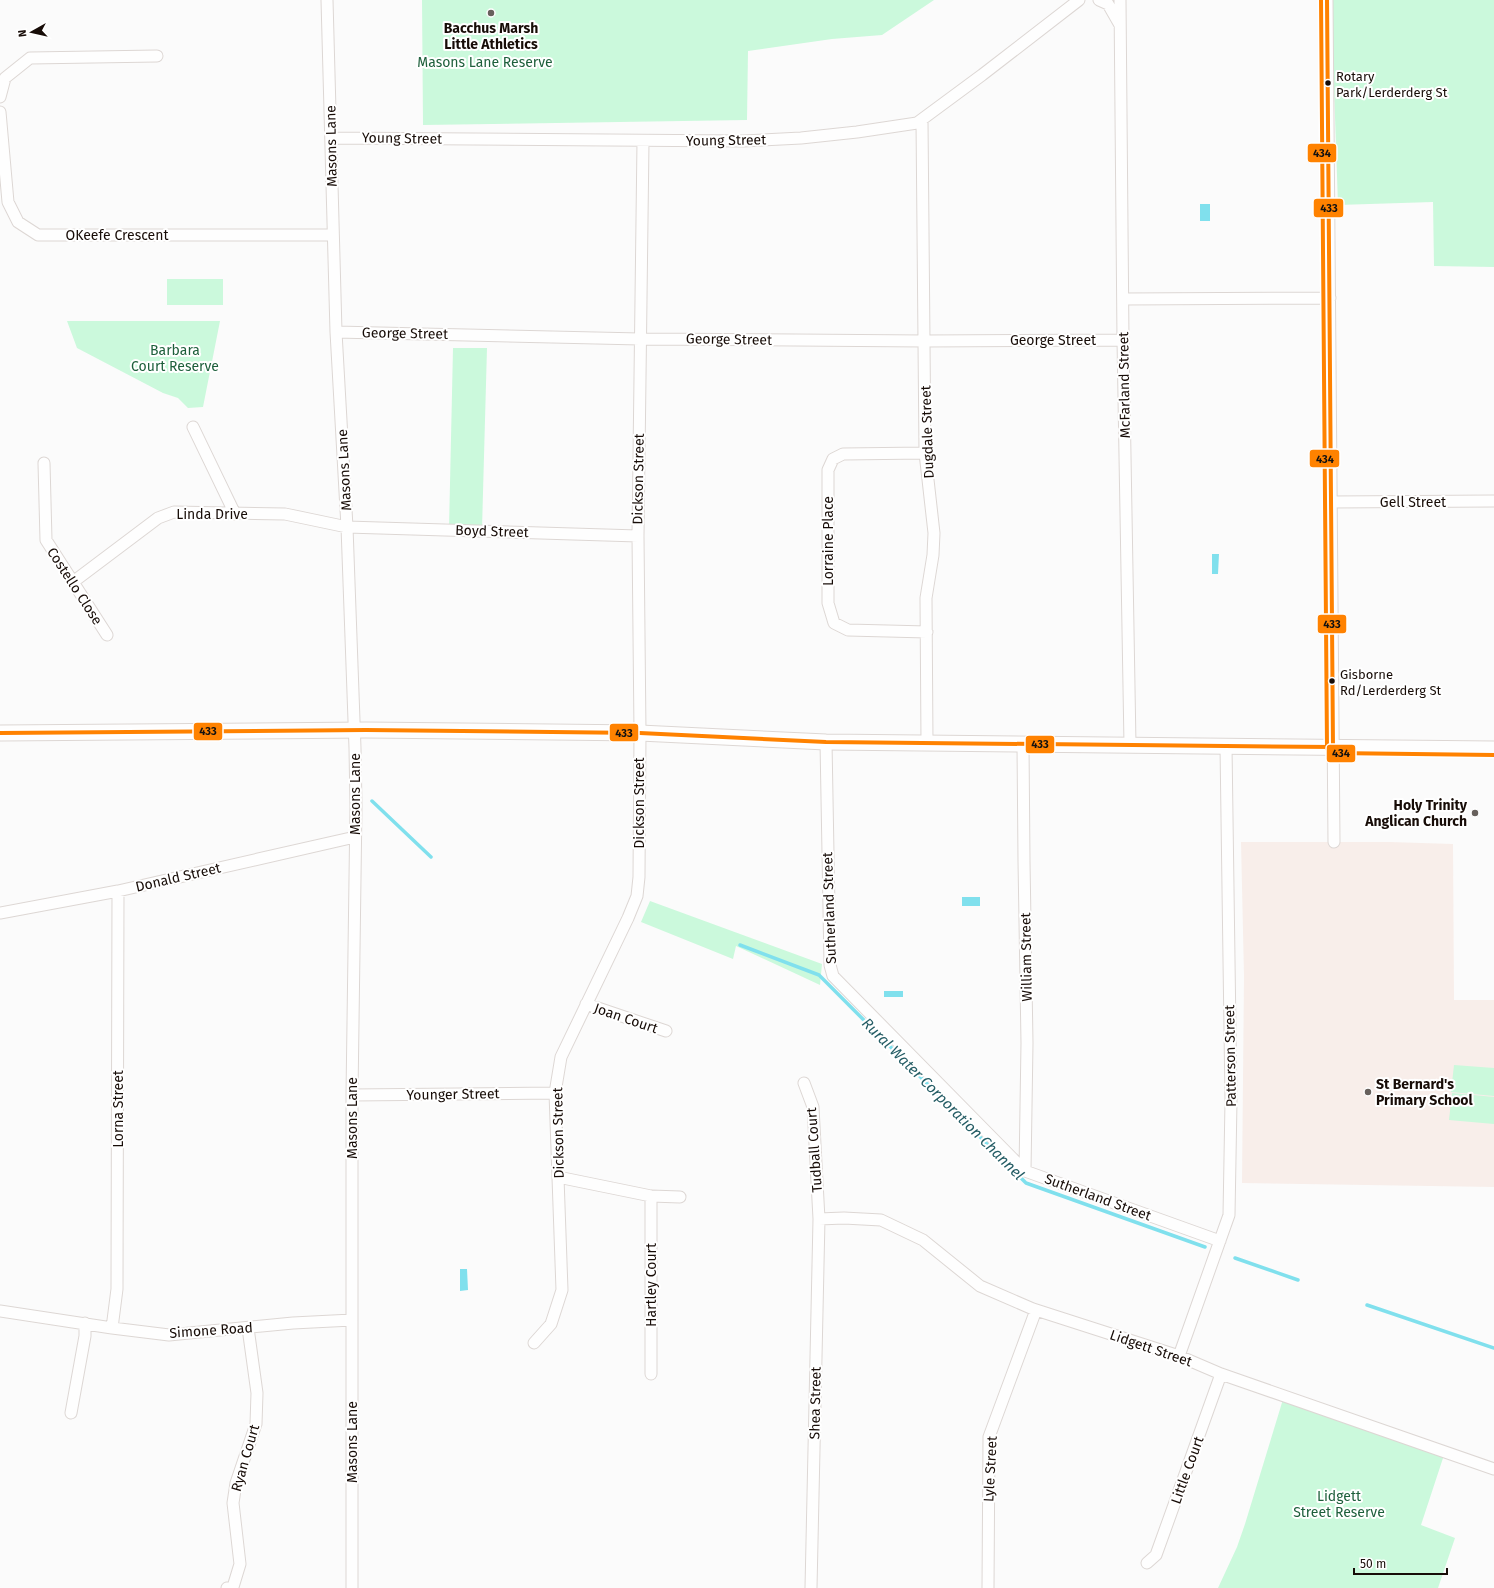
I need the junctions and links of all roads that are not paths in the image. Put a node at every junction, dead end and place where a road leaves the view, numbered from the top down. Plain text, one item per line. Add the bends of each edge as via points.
1 (327, 0) edge
2 (1079, 0) edge
3 (1099, 0) edge
4 (1120, 0) edge
5 (1327, 0) edge
6 (1120, 25) junction
7 (157, 56) dead end
8 (0, 97) edge
9 (0, 112) edge
10 (922, 120) junction
11 (331, 138) junction
12 (642, 141) junction
13 (333, 235) junction
14 (1123, 298) junction
15 (1330, 298) junction
16 (336, 332) junction
17 (640, 338) junction
18 (1123, 340) junction
19 (925, 341) junction
20 (193, 427) dead end
21 (925, 453) junction
22 (44, 463) dead end
23 (1494, 501) edge
24 (1331, 502) junction
25 (235, 514) junction
26 (347, 527) junction
27 (638, 536) junction
28 (73, 582) junction
29 (927, 632) junction
30 (108, 635) dead end
31 (354, 730) junction
32 (2, 733) edge
33 (640, 733) junction
34 (826, 742) junction
35 (927, 743) junction
36 (1023, 744) junction
37 (1130, 745) junction
38 (1226, 746) junction
39 (1334, 747) junction
40 (1494, 749) edge
41 (354, 837) junction
42 (1334, 842) dead end
43 (118, 891) junction
44 (0, 913) edge
45 (586, 1004) junction
46 (666, 1031) dead end
47 (804, 1083) dead end
48 (555, 1093) junction
49 (352, 1095) junction
50 (1025, 1171) junction
51 (558, 1177) junction
52 (651, 1196) junction
53 (680, 1197) dead end
54 (819, 1218) junction
55 (1220, 1242) junction
56 (1036, 1310) junction
57 (0, 1311) edge
58 (352, 1320) junction
59 (85, 1323) junction
60 (112, 1328) junction
61 (248, 1328) junction
62 (534, 1343) dead end
63 (1179, 1356) junction
64 (651, 1374) dead end
65 (1222, 1374) junction
66 (71, 1413) dead end
67 (1494, 1469) edge
68 (1147, 1562) dead end
69 (231, 1588) edge
70 (352, 1588) edge
71 (811, 1588) edge
72 (988, 1588) edge

1 - 11 street, Masons Lane
2 - 10 street, Young Street
3 - 6 street, McFarland Street via 1108,4
4 - 6 street, McFarland Street
5 - 15 street
6 - 14 street, McFarland Street
7 - 8 street via 30,58 5,78
9 - 13 street, OKeefe Crescent via 8,202 18,222 38,235
10 - 12 street, Young Street via 918,123 858,132 801,138
10 - 19 street, Dugdale Street
11 - 12 street, Young Street
11 - 13 street, Masons Lane
12 - 17 street, Dickson Street
13 - 16 street, Masons Lane
14 - 15 street
14 - 18 street, McFarland Street
15 - 24 street
16 - 17 street, George Street
16 - 26 street, Masons Lane
17 - 19 street, George Street
17 - 27 street, Dickson Street
18 - 19 street, George Street
18 - 37 street, McFarland Street
19 - 21 street, Dugdale Street
20 - 25 street
21 - 29 street, Dugdale Street via 934,533 926,598
21 - 29 street, Lorraine Place via 843,454 833,459 828,470 828,603 834,623 848,630
22 - 28 street, Costello Close via 46,540
23 - 24 street, Gell Street
24 - 39 street
25 - 26 street, Linda Drive via 285,514
25 - 28 street, Linda Drive via 174,512 158,518
26 - 27 street, Boyd Street
26 - 31 street, Masons Lane
27 - 33 street, Dickson Street
28 - 30 street, Costello Close
29 - 35 street, Dugdale Street
31 - 32 main road
31 - 33 main road
31 - 41 street, Masons Lane
33 - 34 main road
33 - 45 street, Dickson Street via 637,896
34 - 35 main road
34 - 50 street, Sutherland Street via 830,966 833,976
35 - 36 main road
36 - 37 main road
36 - 50 street, William Street via 1027,1043
37 - 38 main road
38 - 39 main road
38 - 55 street, Patterson Street via 1231,1101 1229,1215
39 - 40 main road
39 - 42 street
41 - 43 street, Donald Street
41 - 49 street, Masons Lane
43 - 44 street, Donald Street
43 - 60 street, Lorna Street via 117,1289
45 - 46 street, Joan Court
45 - 48 street, Dickson Street via 561,1057
47 - 54 street, Tudball Court via 813,1107
48 - 49 street, Younger Street
48 - 51 street, Dickson Street
49 - 58 street, Masons Lane
50 - 55 street, Sutherland Street
51 - 52 street
51 - 62 street, Dickson Street via 562,1290 551,1324
52 - 53 street
52 - 64 street, Hartley Court
54 - 56 street, Lidgett Street via 881,1220 923,1240 980,1286
54 - 71 street, Shea Street
55 - 63 street, Patterson Street
56 - 63 street, Lidgett Street
56 - 72 street, Lyle Street via 989,1437
57 - 59 street, Simone Road
58 - 61 street, Simone Road
58 - 70 street, Masons Lane
59 - 60 street, Simone Road
59 - 66 street
60 - 61 street, Simone Road via 169,1335
61 - 69 street, Ryan Court via 257,1393 256,1424 236,1483 233,1503 240,1564
63 - 65 street, Lidgett Street
65 - 67 street, Lidgett Street
65 - 68 street, Little Court via 1156,1555

